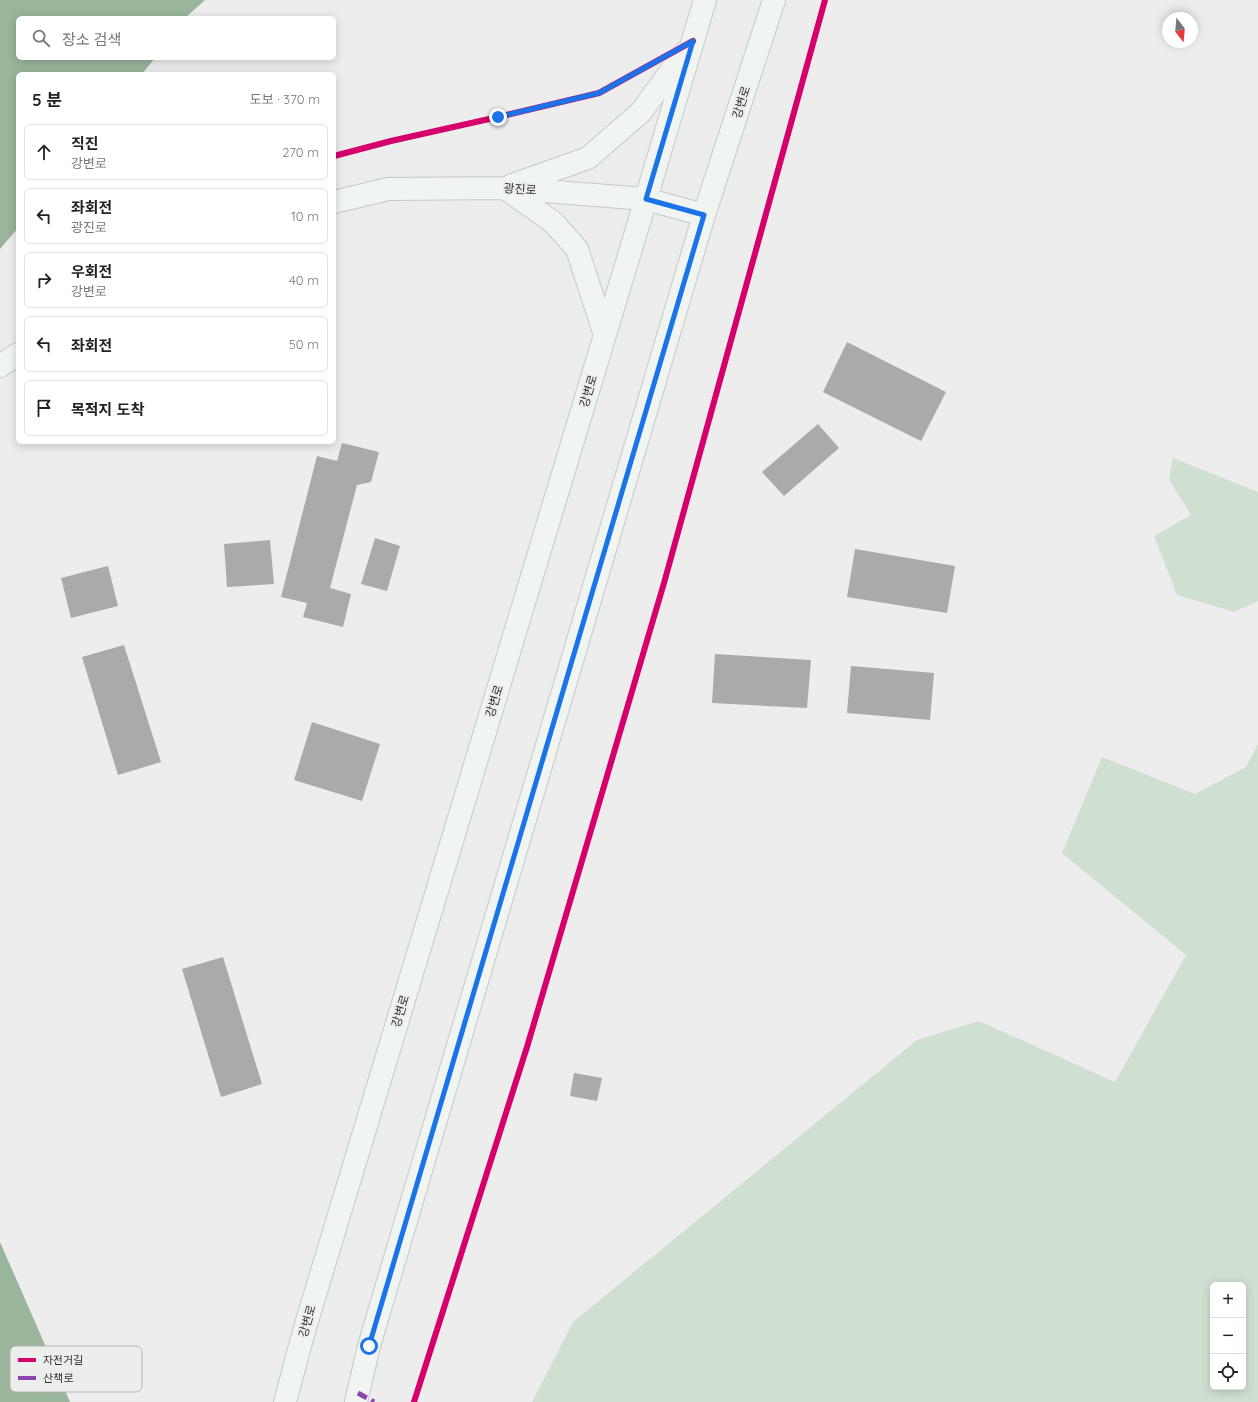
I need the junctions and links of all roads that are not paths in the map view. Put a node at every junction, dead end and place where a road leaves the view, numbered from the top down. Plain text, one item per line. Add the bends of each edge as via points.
1 (705, 0) edge
2 (774, 0) edge
3 (693, 41) junction
4 (505, 188) junction
5 (646, 199) junction
6 (336, 202) edge
7 (704, 215) junction
8 (605, 335) junction
9 (16, 355) edge
10 (0, 366) edge
11 (285, 1402) edge
12 (356, 1402) edge

1 - 3 main road, 강변로
2 - 7 main road, 강변로
3 - 4 main road via 640,112 588,158
3 - 5 main road, 강변로
4 - 5 main road, 광진로
4 - 6 main road, 광진로 via 388,189
4 - 8 main road via 553,222 577,249
5 - 7 main road, 광진로
5 - 8 main road, 강변로
7 - 12 main road, 강변로 via 371,1338
8 - 11 main road, 강변로 via 304,1331
9 - 10 main road

